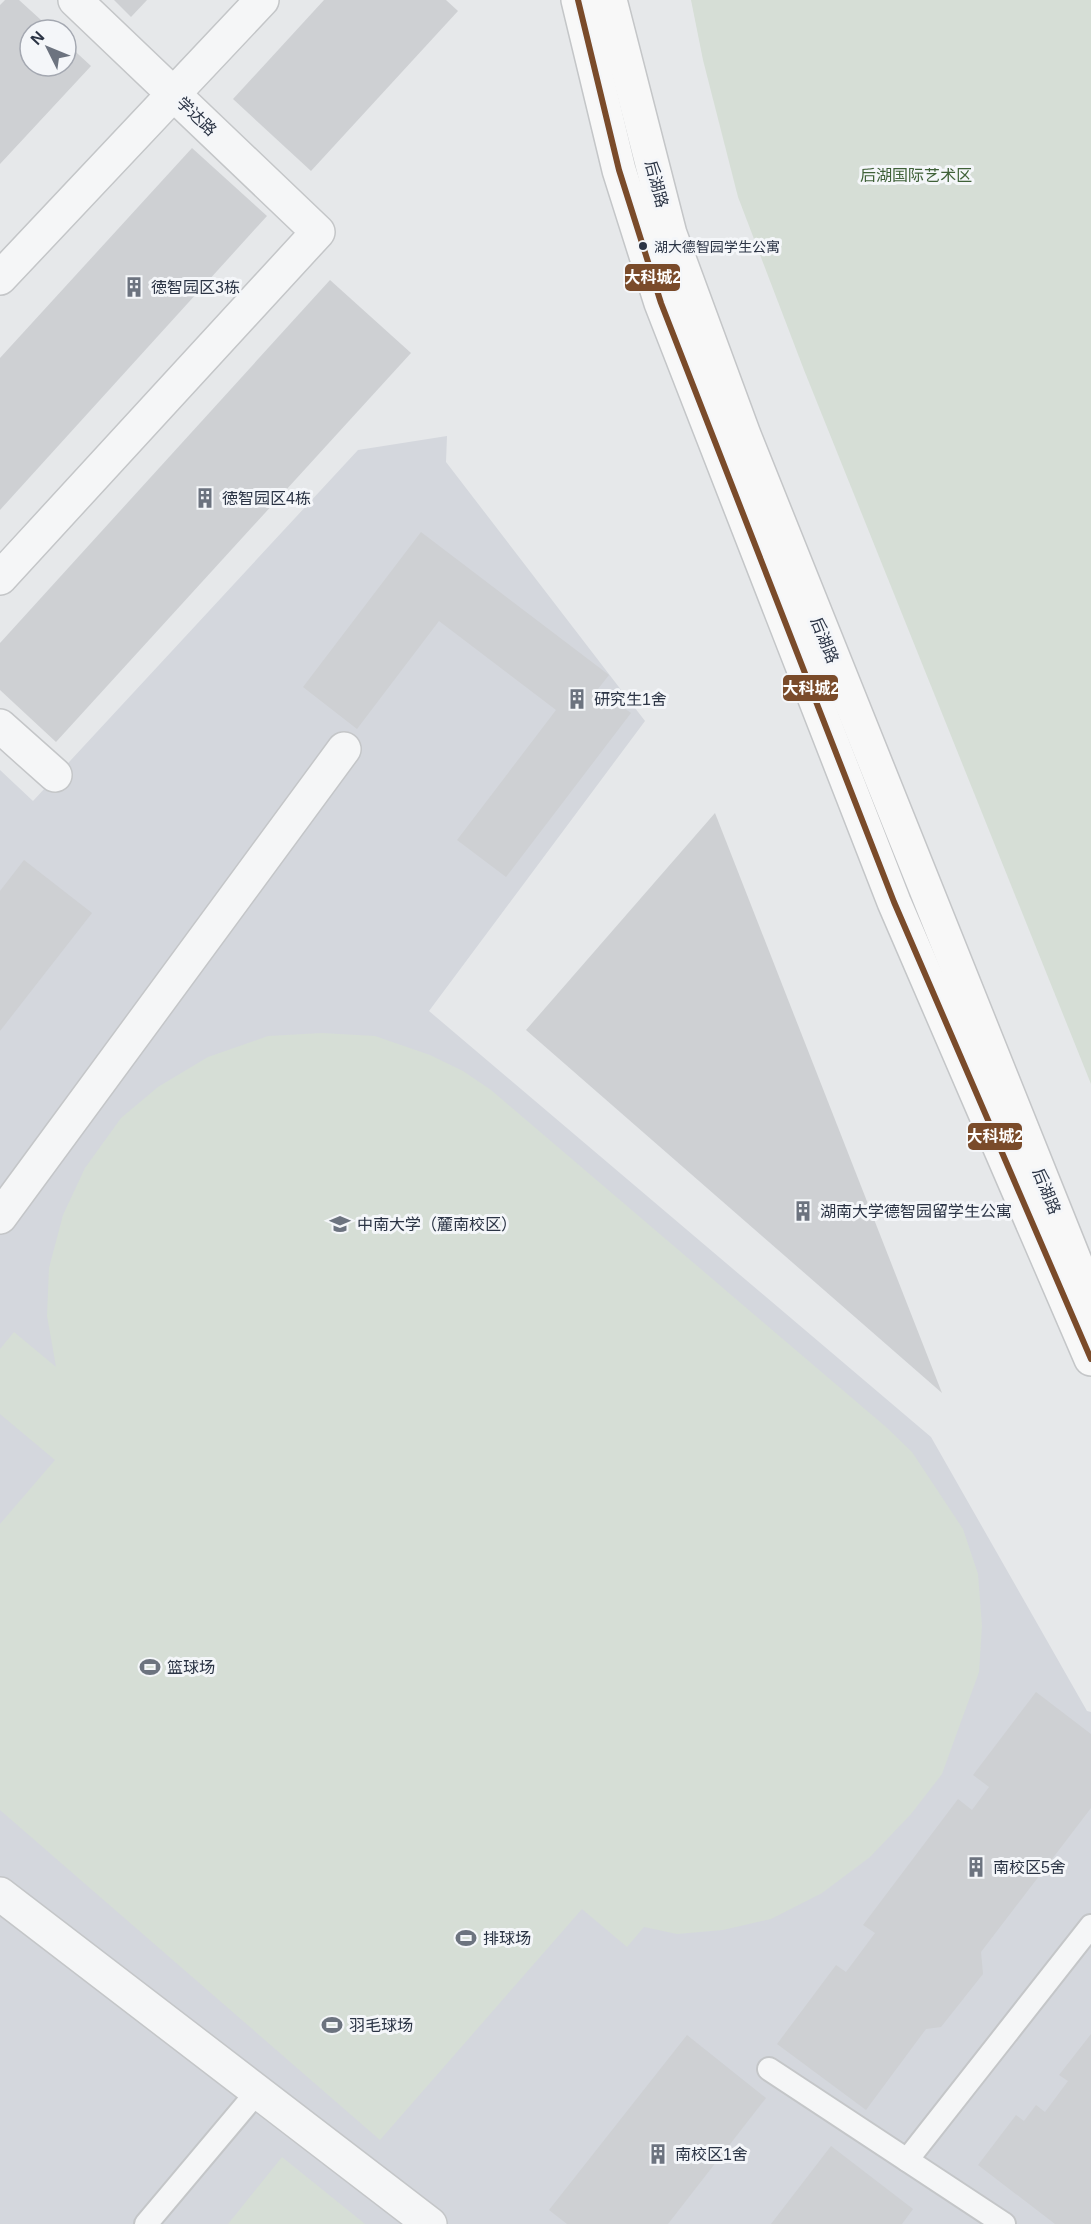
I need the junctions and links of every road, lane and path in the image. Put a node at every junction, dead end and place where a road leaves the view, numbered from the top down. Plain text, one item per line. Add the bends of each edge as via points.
1 (75, 0) edge
2 (262, 0) edge
3 (578, 0) edge
4 (610, 0) edge
5 (173, 93) junction
6 (0, 278) edge
7 (0, 578) edge
8 (0, 726) edge
9 (344, 749) dead end
10 (55, 776) dead end
11 (0, 1217) edge
12 (1091, 1301) edge
13 (1091, 1359) edge
14 (0, 1894) edge
15 (1091, 1926) edge
16 (769, 2069) dead end
17 (256, 2092) junction
18 (908, 2160) junction
19 (1000, 2223) edge
20 (147, 2224) edge
21 (430, 2224) edge

1 - 5 street, 学达路
2 - 5 street
3 - 13 main road, 后湖路 via 619,170 665,314 894,903
4 - 12 main road, 后湖路 via 670,234 744,435
5 - 6 street
5 - 7 street, 学达路 via 318,232
8 - 10 street
9 - 11 street
14 - 17 street
15 - 18 lane
16 - 18 lane
17 - 20 lane
17 - 21 street
18 - 19 lane

